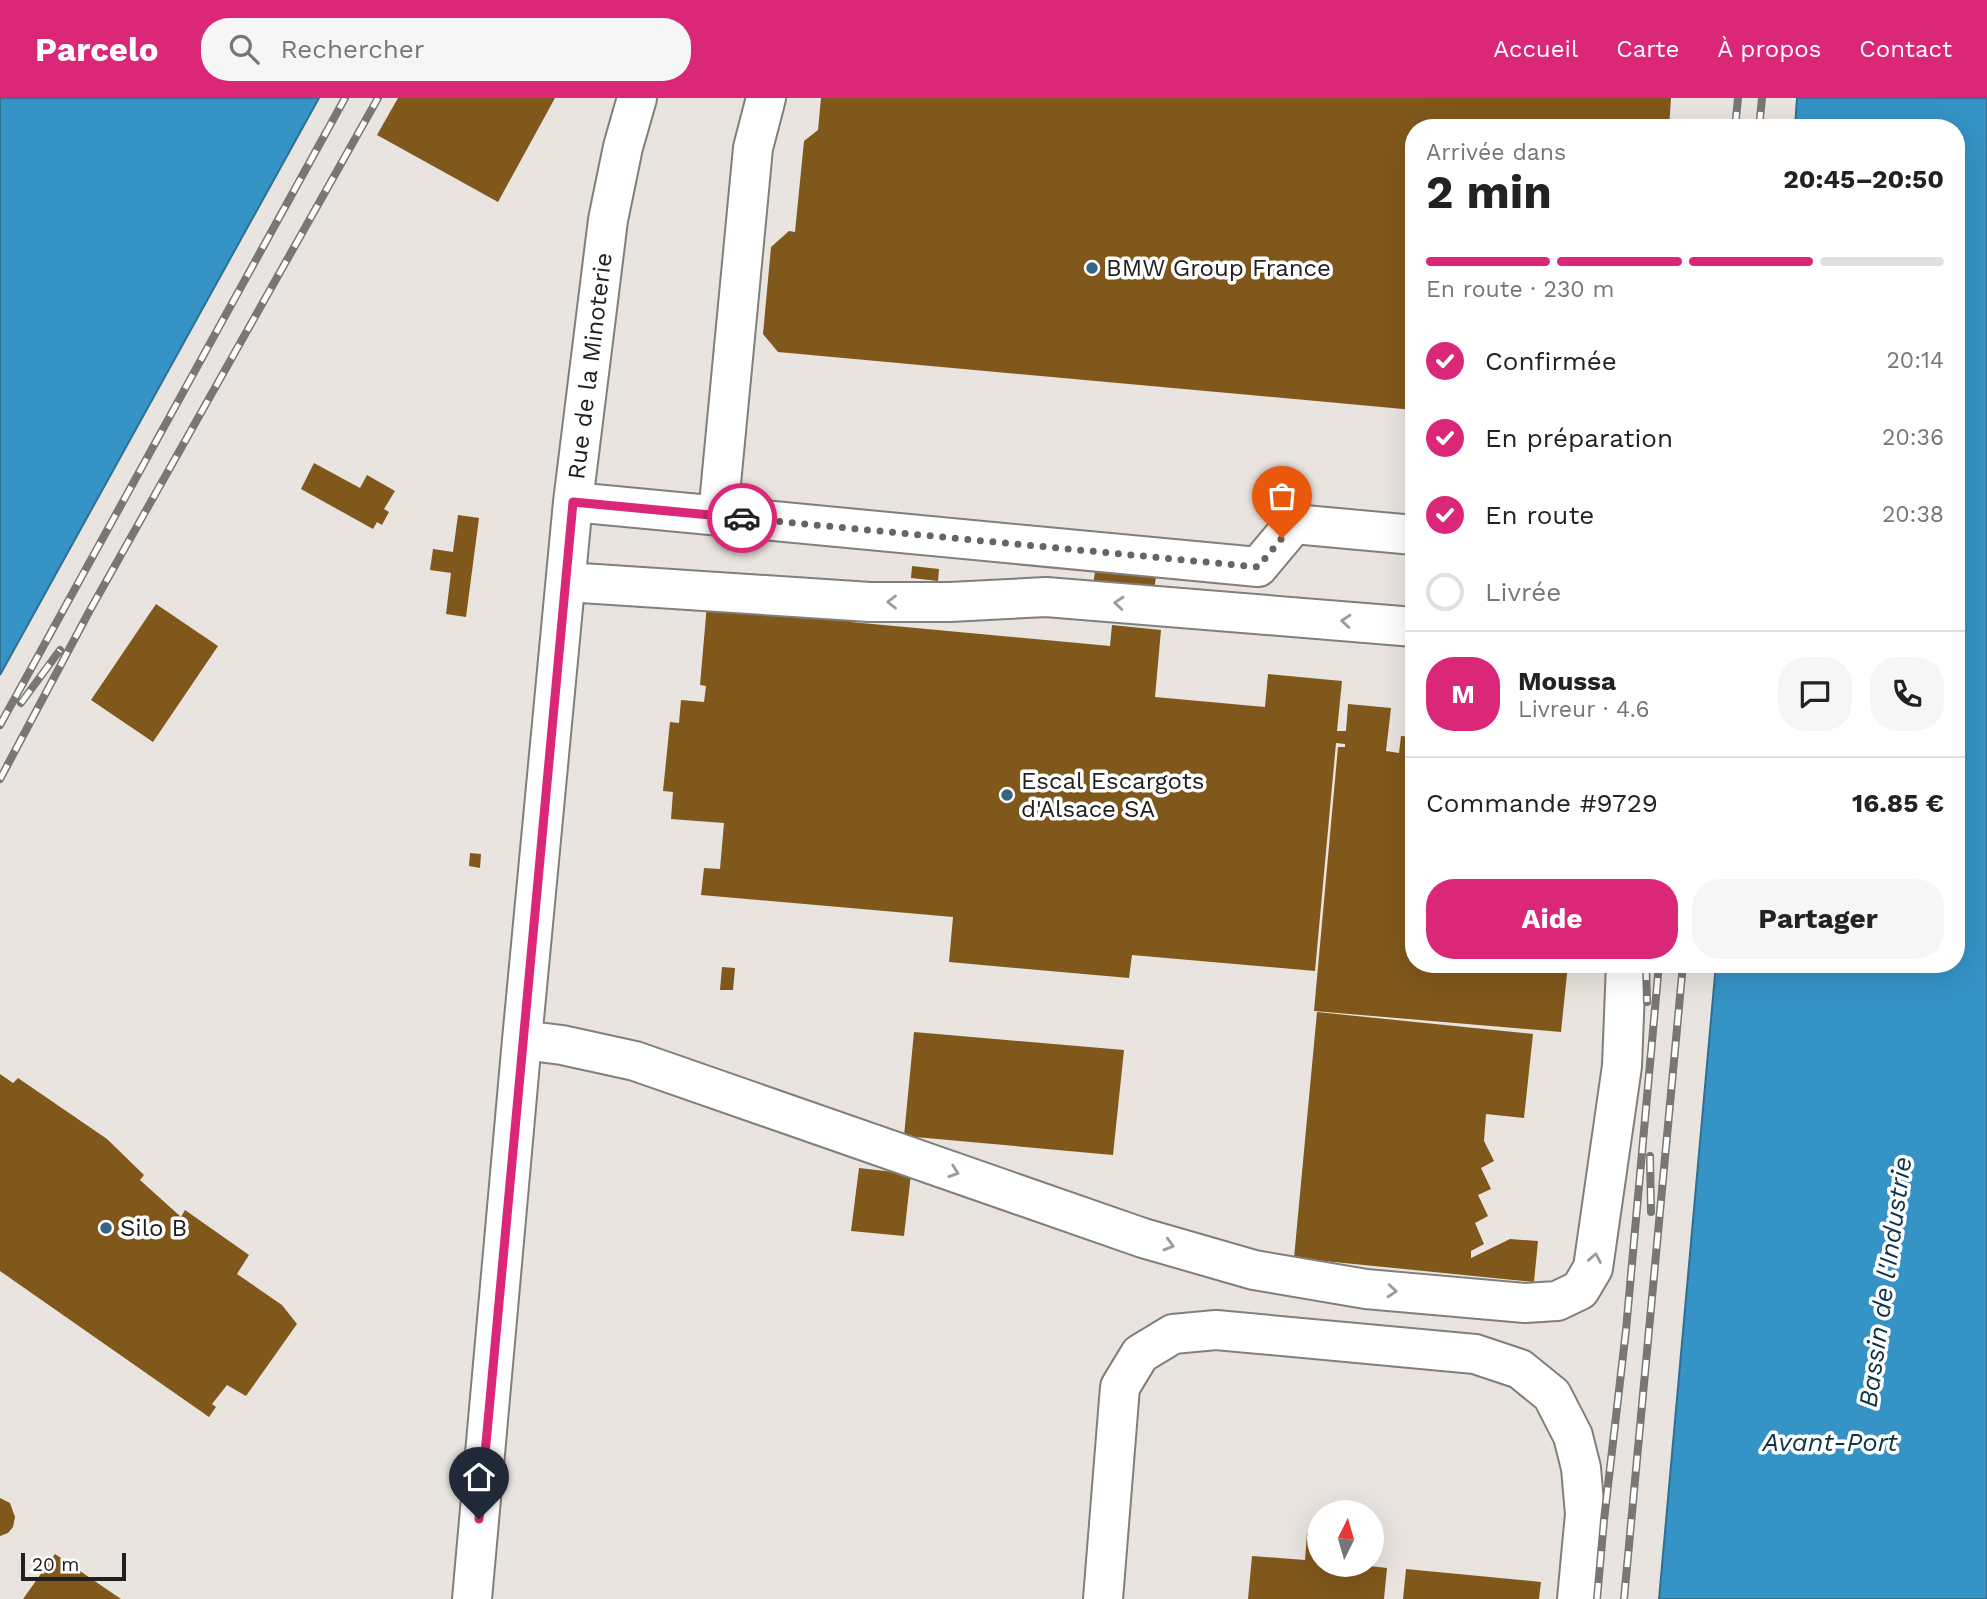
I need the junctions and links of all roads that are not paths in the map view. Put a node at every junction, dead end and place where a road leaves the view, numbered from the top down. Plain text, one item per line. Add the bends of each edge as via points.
1 (637, 98) edge
2 (766, 98) edge
3 (573, 502) junction
4 (718, 515) junction
5 (1405, 534) edge
6 (566, 582) junction
7 (1405, 626) edge
8 (1626, 973) edge
9 (522, 1040) junction
10 (472, 1599) edge
11 (1103, 1599) edge
12 (1577, 1599) edge

1 - 3 street, Rue de la Minoterie via 608,220
2 - 4 street via 753,148
3 - 4 street
3 - 6 street, Rue de la Minoterie
4 - 5 street via 1258,567 1294,524
7 -> 6 street via 1046,597 870,602
6 - 9 street, Rue de la Minoterie
9 -> 8 street via 635,1060 1143,1238 1254,1270 1366,1289 1525,1303 1557,1301 1580,1290 1593,1268 1622,1066
9 - 10 street, Rue de la Minoterie
11 - 12 street via 1120,1388 1140,1354 1173,1334 1216,1331 1475,1354 1520,1369 1552,1395 1573,1436 1581,1468 1585,1514

